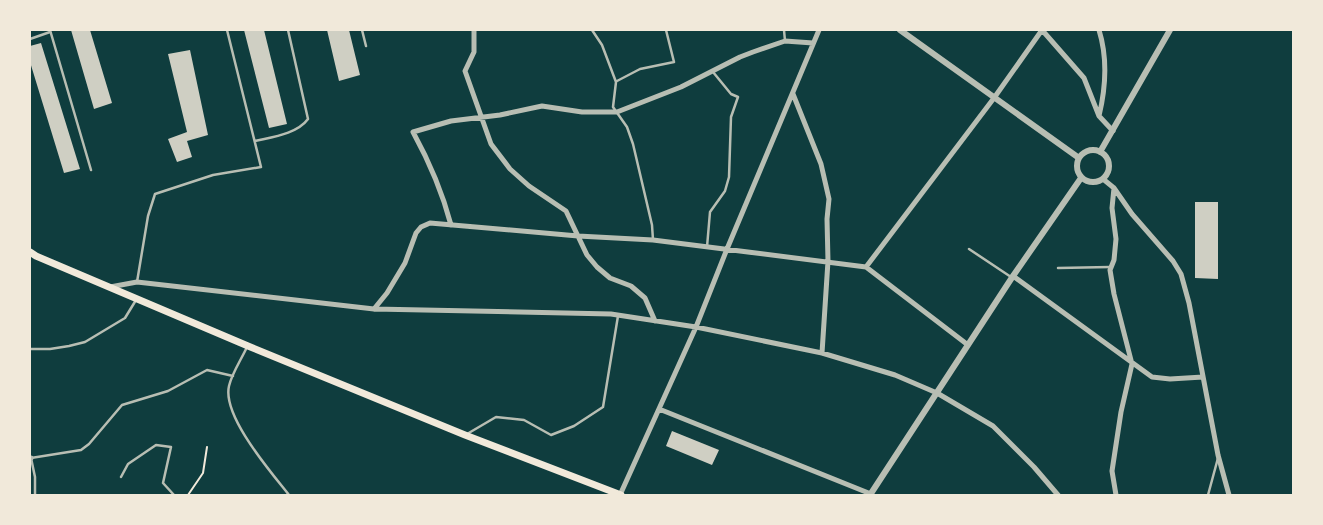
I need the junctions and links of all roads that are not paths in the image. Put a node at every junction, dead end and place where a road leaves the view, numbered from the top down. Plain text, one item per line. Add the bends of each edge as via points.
1 (227, 30) edge
2 (288, 30) edge
3 (362, 30) edge
4 (474, 30) edge
5 (592, 30) edge
6 (666, 30) edge
7 (784, 30) edge
8 (820, 30) edge
9 (900, 30) edge
10 (1042, 30) edge
11 (1099, 30) edge
12 (1170, 30) edge
13 (50, 31) edge
14 (30, 39) edge
15 (785, 41) junction
16 (814, 43) junction
17 (366, 46) dead end
18 (712, 70) junction
19 (616, 82) junction
20 (793, 94) junction
21 (994, 98) junction
22 (617, 112) junction
23 (1099, 116) junction
24 (482, 117) junction
25 (1113, 131) junction
26 (255, 141) junction
27 (1100, 152) junction
28 (1079, 158) junction
29 (91, 170) dead end
30 (1081, 178) junction
31 (1103, 179) junction
32 (1114, 188) junction
33 (451, 225) junction
34 (578, 236) junction
35 (653, 240) junction
36 (707, 247) junction
37 (727, 249) junction
38 (969, 249) dead end
39 (30, 252) edge
40 (828, 261) junction
41 (866, 267) junction
42 (1112, 267) junction
43 (1058, 268) dead end
44 (1012, 277) junction
45 (137, 282) junction
46 (109, 287) junction
47 (136, 299) junction
48 (374, 308) junction
49 (619, 315) junction
50 (655, 321) junction
51 (696, 327) junction
52 (968, 345) junction
53 (248, 346) junction
54 (30, 349) edge
55 (822, 353) junction
56 (1132, 364) junction
57 (233, 376) junction
58 (1203, 377) junction
59 (937, 394) junction
60 (659, 409) junction
61 (465, 435) junction
62 (1218, 456) junction
63 (30, 458) edge
64 (122, 476) dead end
65 (871, 494) edge
66 (35, 495) edge
67 (174, 495) edge
68 (289, 495) edge
69 (620, 495) edge
70 (1058, 495) edge
71 (1116, 495) edge
72 (1208, 495) edge
73 (1229, 495) edge

1 - 26 lane
2 - 26 lane via 308,119 303,126
3 - 17 lane
4 - 24 street via 474,52 465,71
5 - 19 lane via 602,45
6 - 19 lane via 674,62 640,69
7 - 15 lane
8 - 16 street
9 - 21 street
10 - 21 street
10 - 23 street via 1084,78
11 - 23 street via 1105,72
12 - 25 street
13 - 14 lane
13 - 29 lane
15 - 16 street
15 - 18 street
16 - 20 street
18 - 22 street
18 - 36 lane via 738,98 731,117 729,177 725,191 710,212
19 - 22 lane via 613,107
20 - 37 street
20 - 40 street via 821,164 829,199
21 - 28 street
21 - 41 street
22 - 24 street via 582,112 542,106
22 - 35 lane via 627,126 633,144
23 - 25 street
24 - 33 street via 451,121 413,132 432,168
24 - 34 street via 491,144 510,169 528,186 566,211
25 - 27 street
26 - 45 lane via 261,167 213,175 155,194
27 - 28 street via 1087,151
27 - 31 street via 1108,162 1108,172
28 - 30 street via 1076,168
30 - 31 street via 1091,182
30 - 44 street
31 - 32 street
32 - 42 street via 1112,208 1116,239
32 - 58 street via 1181,274
33 - 34 street
33 - 48 street via 430,223 421,227 404,264
34 - 35 street
34 - 50 street via 597,267 645,298
35 - 36 street
36 - 37 street
37 - 40 street
37 - 51 street
38 - 44 lane
39 - 46 main road
40 - 41 street
40 - 55 street
41 - 52 street
42 - 43 lane
42 - 56 street via 1114,294
44 - 52 street
44 - 56 street
45 - 46 street
45 - 48 street
46 - 47 main road
47 - 53 main road
47 - 54 lane via 125,318 84,342 50,349
48 - 49 street
49 - 50 street
49 - 61 lane via 603,407 574,426 551,435 524,420 496,417
50 - 51 street
51 - 55 street
51 - 60 street
52 - 59 street
53 - 57 lane
53 - 61 main road
55 - 59 street via 895,375
56 - 58 street via 1152,377
56 - 71 street via 1112,471
57 - 63 lane via 207,370 168,392 122,405 81,450
57 - 68 lane via 228,393 236,418 250,443
58 - 62 street
59 - 65 street
59 - 70 street via 993,426
60 - 65 street
60 - 69 street
61 - 69 main road
62 - 72 lane
62 - 73 street
63 - 66 lane via 36,477
64 - 67 lane via 128,464 156,445 171,447 163,482

